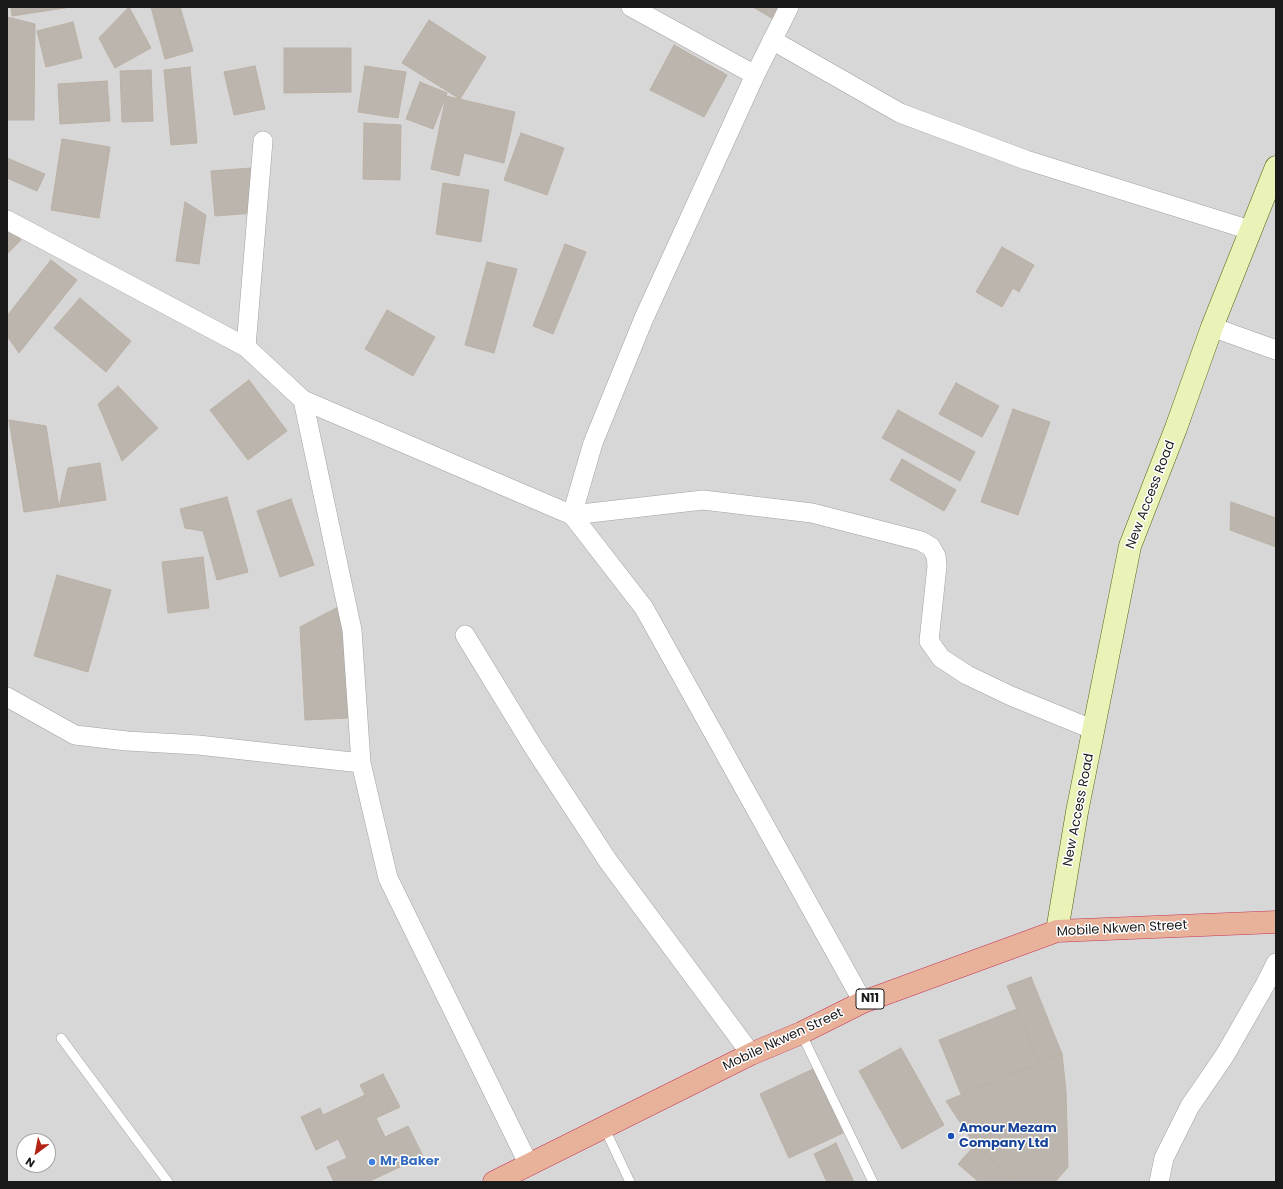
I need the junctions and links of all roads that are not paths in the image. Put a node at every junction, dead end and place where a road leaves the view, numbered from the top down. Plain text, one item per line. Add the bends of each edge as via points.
1 (631, 7) edge
2 (789, 7) edge
3 (772, 40) junction
4 (755, 75) junction
5 (263, 141) dead end
6 (1276, 167) edge
7 (7, 220) edge
8 (1250, 230) junction
9 (1212, 327) junction
10 (246, 347) junction
11 (1276, 350) edge
12 (303, 400) junction
13 (572, 515) junction
14 (465, 635) dead end
15 (7, 697) edge
16 (1094, 730) junction
17 (361, 763) junction
18 (1276, 922) edge
19 (1057, 931) junction
20 (1276, 963) edge
21 (863, 1002) junction
22 (801, 1033) junction
23 (61, 1038) dead end
24 (750, 1054) junction
25 (603, 1126) junction
26 (529, 1165) junction
27 (168, 1182) edge
28 (494, 1182) edge
29 (630, 1182) edge
30 (873, 1182) edge
31 (1159, 1182) edge

1 - 4 street
2 - 3 street
3 - 4 street
3 - 8 street via 900,113 1026,160
4 - 13 street via 644,318 593,442
5 - 10 street
6 - 8 main road, New Access Road
7 - 10 street
8 - 9 main road, New Access Road
9 - 11 street
9 - 16 main road, New Access Road via 1130,546
10 - 12 street
12 - 13 street
12 - 17 street via 352,630
13 - 16 street via 702,500 812,513 921,541 931,547 936,556 929,641 941,658 967,675 1011,696
13 - 21 street via 644,608
14 - 24 street via 534,748 608,861
15 - 17 street via 75,735 198,745
16 - 19 main road, New Access Road
17 - 26 street via 388,878
18 - 19 highway, Mobile Nkwen Street / N11
19 - 21 highway, Mobile Nkwen Street / N11
20 - 31 street via 1225,1055 1190,1106 1164,1158
21 - 22 highway, Mobile Nkwen Street / N11
22 - 24 highway, Mobile Nkwen Street / N11
22 - 30 lane
23 - 27 lane
24 - 25 highway, Mobile Nkwen Street / N11
25 - 26 highway, Mobile Nkwen Street / N11
25 - 29 lane
26 - 28 highway, Mobile Nkwen Street / N11

